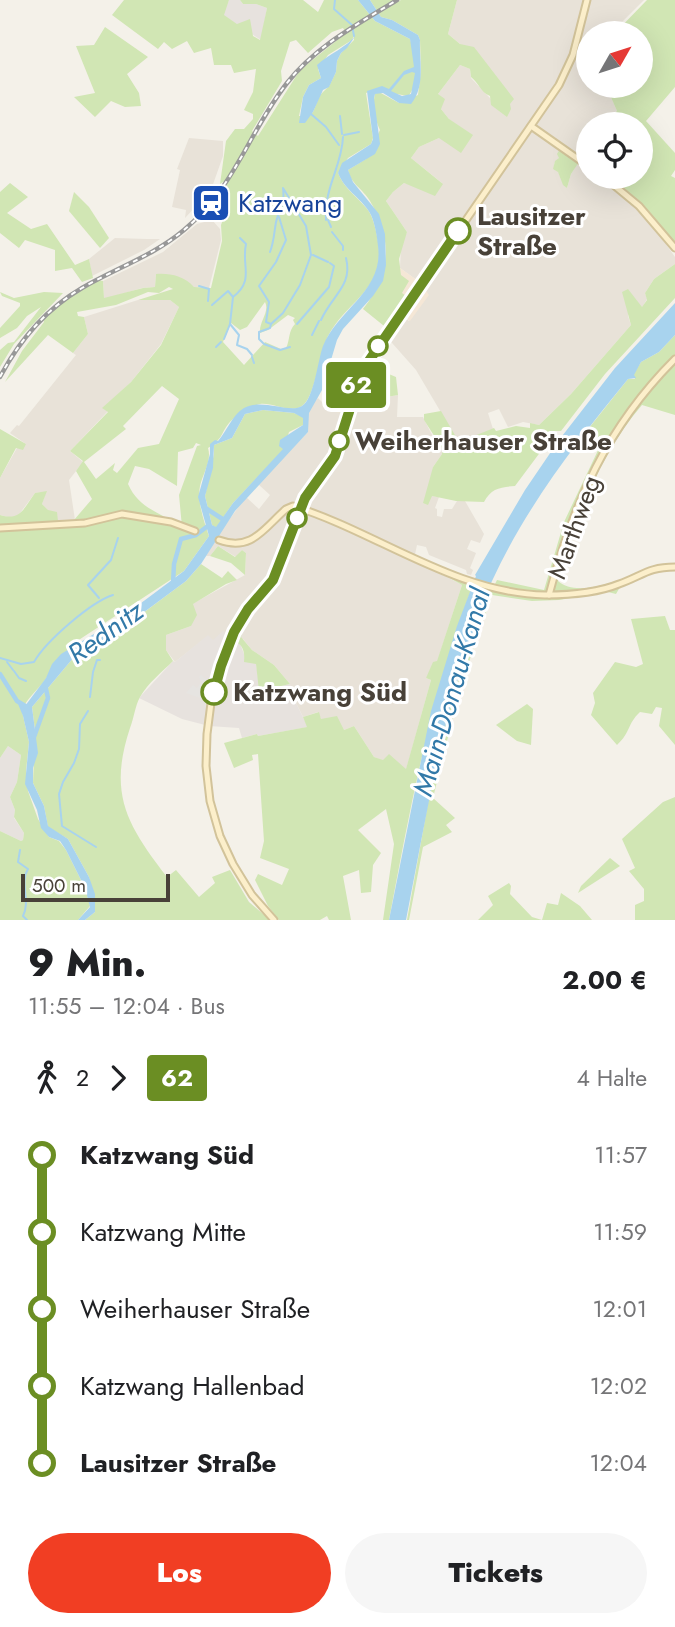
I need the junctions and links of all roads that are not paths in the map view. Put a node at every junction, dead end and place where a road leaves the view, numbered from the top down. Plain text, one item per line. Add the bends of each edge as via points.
1 (587, 0) edge
2 (531, 125) junction
3 (576, 157) edge
4 (619, 189) edge
5 (675, 248) edge
6 (675, 359) edge
7 (300, 509) junction
8 (0, 528) edge
9 (195, 531) dead end
10 (219, 540) dead end
11 (675, 566) edge
12 (553, 582) junction
13 (567, 594) junction
14 (550, 595) junction
15 (274, 920) edge

1 - 2 main road via 568,68
2 - 3 main road
2 - 7 main road via 362,371 336,453
4 - 5 main road via 642,208
6 - 12 main road, Marthweg via 628,414 595,466 570,522
7 - 10 main road via 286,509 246,542
7 - 14 main road via 464,579 496,589
7 - 15 main road via 275,576 236,628 219,671 209,718 206,766 211,805 242,880
8 - 9 main road via 128,515
11 - 13 main road via 642,573 618,585
12 - 13 main road via 556,590
12 - 14 main road, Marthweg
13 - 14 main road

